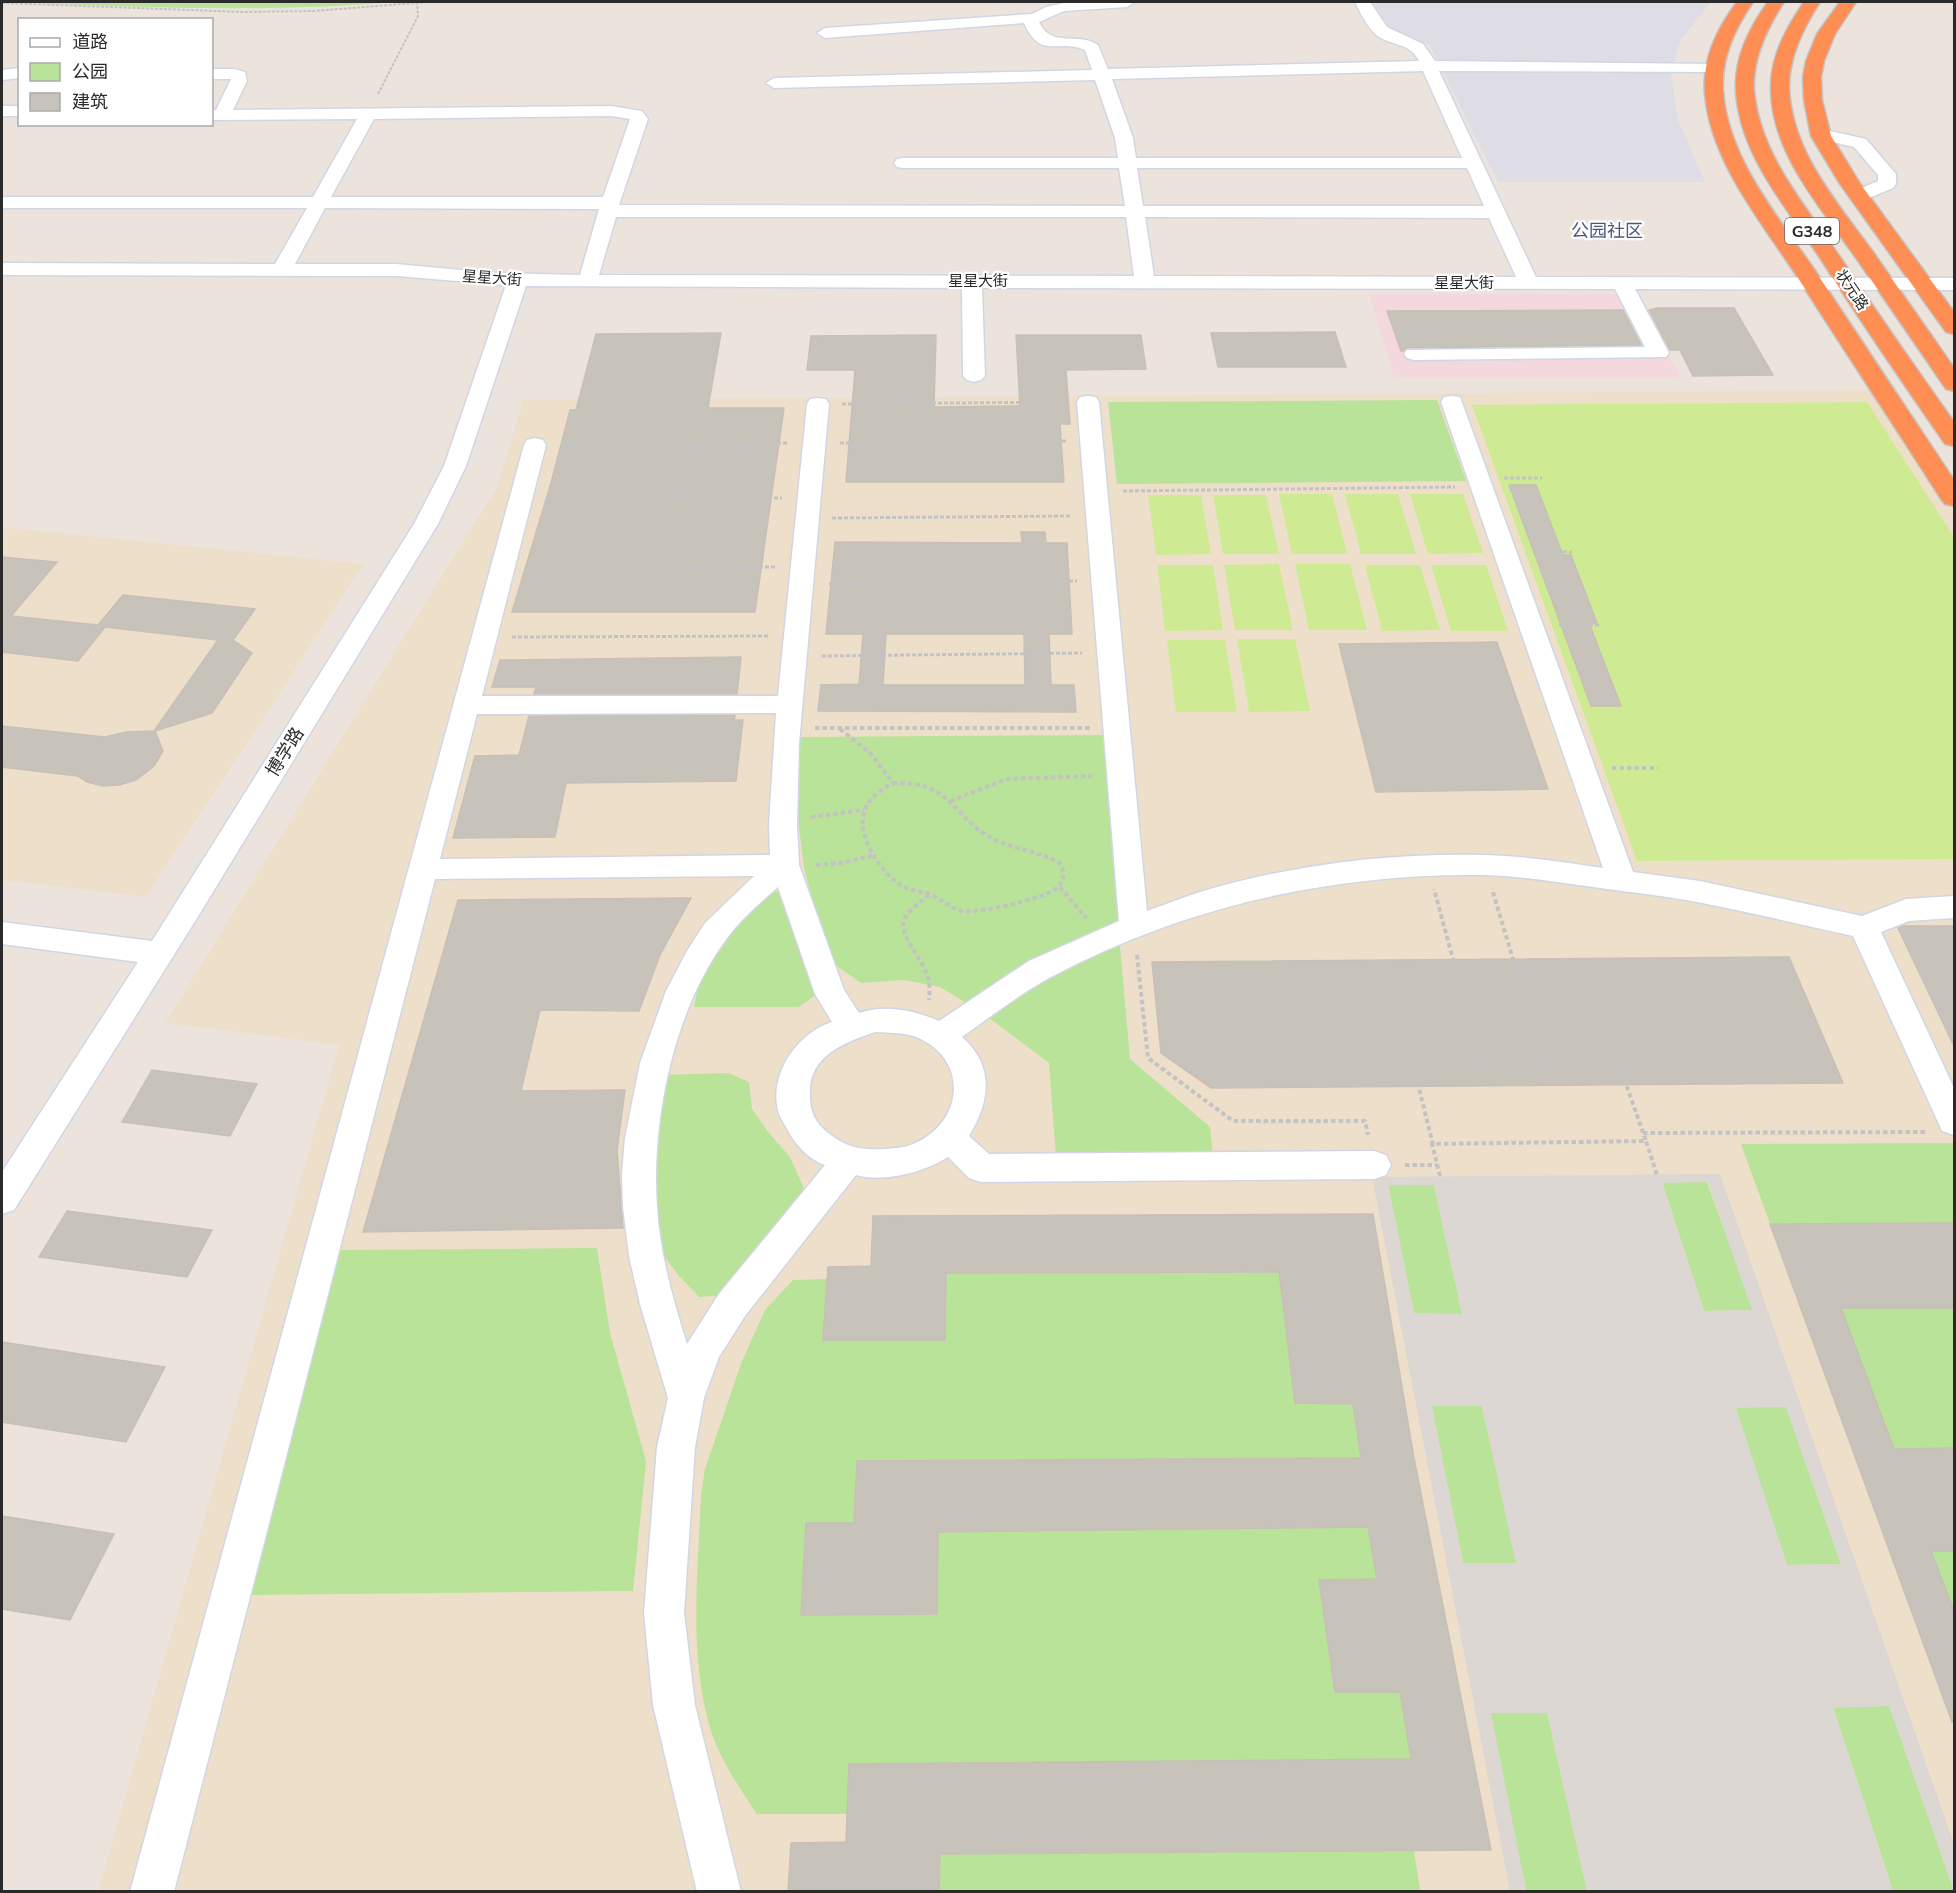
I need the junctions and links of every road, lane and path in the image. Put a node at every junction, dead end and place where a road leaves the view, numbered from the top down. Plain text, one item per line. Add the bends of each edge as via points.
1 (417, 2) edge
2 (428, 2) edge
3 (1127, 2) edge
4 (1362, 2) edge
5 (1745, 2) edge
6 (1776, 2) edge
7 (1812, 2) edge
8 (1848, 2) edge
9 (2, 3) edge
10 (1035, 18) junction
11 (825, 33) dead end
12 (1429, 66) junction
13 (1713, 67) junction
14 (18, 73) edge
15 (213, 74) edge
16 (1102, 74) junction
17 (2, 75) edge
18 (774, 83) dead end
19 (2, 111) edge
20 (18, 111) edge
21 (368, 114) junction
22 (217, 115) edge
23 (1720, 124) junction
24 (1788, 129) junction
25 (1821, 134) junction
26 (1761, 147) junction
27 (903, 163) dead end
28 (1127, 163) junction
29 (1474, 163) junction
30 (1858, 196) junction
31 (2, 202) edge
32 (319, 203) junction
33 (609, 207) junction
34 (1831, 208) junction
35 (1134, 212) junction
36 (1497, 212) junction
37 (2, 269) edge
38 (282, 269) junction
39 (518, 280) junction
40 (588, 280) junction
41 (972, 281) junction
42 (1145, 282) junction
43 (1529, 283) junction
44 (1622, 283) junction
45 (1812, 283) junction
46 (1846, 283) junction
47 (1884, 284) junction
48 (1922, 284) junction
49 (1954, 284) edge
50 (1954, 327) edge
51 (1414, 354) dead end
52 (974, 376) dead end
53 (1954, 384) edge
54 (1088, 402) joint
55 (1452, 402) dead end
56 (818, 404) joint
57 (1954, 439) edge
58 (1091, 441) junction
59 (814, 443) junction
60 (535, 445) joint
61 (1542, 478) dead end
62 (1481, 483) junction
63 (1954, 499) edge
64 (520, 501) junction
65 (1096, 504) junction
66 (808, 508) junction
67 (1505, 552) junction
68 (1572, 552) dead end
69 (502, 569) junction
70 (802, 575) junction
71 (1104, 581) junction
72 (1601, 625) dead end
73 (1531, 626) junction
74 (484, 637) junction
75 (795, 646) junction
76 (1110, 653) junction
77 (466, 705) junction
78 (789, 716) junction
79 (838, 728) junction
80 (1116, 728) junction
81 (1581, 768) junction
82 (1658, 768) dead end
83 (1121, 775) junction
84 (893, 783) junction
85 (950, 801) junction
86 (864, 810) junction
87 (783, 818) junction
88 (875, 855) junction
89 (785, 865) junction
90 (1485, 865) junction
91 (1428, 866) junction
92 (423, 869) junction
93 (1621, 879) junction
94 (1059, 887) junction
95 (930, 894) junction
96 (1954, 907) edge
97 (1134, 927) junction
98 (1864, 927) junction
99 (2, 933) edge
100 (1104, 940) junction
101 (159, 953) junction
102 (851, 1025) junction
103 (931, 1031) junction
104 (1482, 1066) junction
105 (1545, 1066) junction
106 (1942, 1127) edge
107 (1643, 1133) junction
108 (950, 1138) junction
109 (1646, 1141) junction
110 (1433, 1144) junction
111 (849, 1160) junction
112 (1374, 1166) junction
113 (1437, 1166) junction
114 (1657, 1175) dead end
115 (1440, 1176) dead end
116 (2, 1200) edge
117 (686, 1398) junction
118 (153, 1892) edge
119 (719, 1892) edge

1 - 2 path
1 - 9 path via 257,12
1 - 21 path via 418,16
3 - 10 street via 1065,7
4 - 12 street via 1379,29 1413,42
5 - 13 highway via 1721,41
6 - 26 highway, 状元路 / G348 via 1764,19 1746,69 1748,109
7 - 24 highway, 状元路 / G348 via 1797,25 1783,65 1780,87
8 - 25 highway via 1826,34 1815,61 1813,100
10 - 11 street
10 - 16 street via 1031,21 1033,29 1047,41 1086,44 1092,48
12 - 13 street
12 - 16 street
12 - 29 street
13 - 23 highway
14 - 17 street
15 - 22 street via 234,74 240,81
16 - 18 street
16 - 28 street via 1124,138
19 - 20 street
21 - 22 street
21 - 32 street
21 - 33 street via 611,111 636,115 639,119
23 - 26 highway
23 - 45 highway via 1745,179
24 - 25 highway
24 - 34 highway, 状元路 / G348
25 - 30 highway
25 - 30 street via 1860,143 1887,174 1887,184
26 - 46 highway, 状元路 / G348
27 - 28 street
28 - 29 street
28 - 35 street
29 - 36 street
30 - 34 highway
30 - 48 highway
31 - 32 street
32 - 33 street
32 - 38 street
33 - 35 street
33 - 40 street
34 - 47 highway, 状元路 / G348
35 - 36 street
35 - 42 street
36 - 43 street
37 - 38 street, 星星大街
38 - 39 street, 星星大街 via 396,270
39 - 40 street, 星星大街
39 - 101 street, 博学路 via 455,466 426,524
40 - 41 street, 星星大街
41 - 42 street, 星星大街
41 - 52 street
42 - 43 street, 星星大街
43 - 44 street, 星星大街
44 - 45 street, 星星大街
44 - 51 street via 1659,353
45 - 46 street, 星星大街
45 - 63 highway
46 - 47 street, 星星大街
46 - 57 highway, 状元路 / G348
47 - 48 street, 星星大街
47 - 53 highway, 状元路 / G348
48 - 49 street, 星星大街
48 - 50 highway
54 - 56 path
54 - 58 street
55 - 62 street
56 - 59 street
58 - 59 path
58 - 65 street
59 - 60 path
59 - 66 street
60 - 64 street
61 - 62 path
62 - 65 path
62 - 67 street
64 - 66 path
64 - 69 street
65 - 66 path
65 - 71 street
66 - 70 street
67 - 68 path
67 - 73 street
69 - 70 path
69 - 74 street
70 - 71 path
70 - 75 street
71 - 76 street
72 - 73 path
73 - 81 street
74 - 75 path
74 - 77 street
75 - 76 path
75 - 78 street
76 - 80 street
77 - 78 street
77 - 92 street
78 - 79 path
78 - 87 street
79 - 80 path
79 - 84 path via 874,755
80 - 83 street
81 - 82 path
81 - 93 street
83 - 85 path via 1007,779
83 - 97 street
84 - 85 path via 924,785
84 - 86 path via 875,792
85 - 94 path via 976,830 1059,862 1065,879
86 - 87 path
86 - 88 path via 862,828
87 - 89 street
88 - 89 path via 841,864
88 - 95 path via 897,883
89 - 92 street
89 - 102 street via 830,994
89 - 117 street via 743,902 698,957 678,996 648,1098 640,1151 639,1207 648,1265
90 - 91 street
90 - 93 street
90 - 105 path
91 - 97 street via 1351,872 1260,887
91 - 104 path
92 - 118 street
93 - 98 street
94 - 95 path via 994,908 965,912 950,908
94 - 100 path
95 - 103 path via 904,918 902,925 930,978
96 - 98 street via 1906,910
97 - 100 street
97 - 112 path via 1149,1058 1233,1121 1365,1121
98 - 106 street
99 - 101 street
100 - 103 street via 1040,969
101 - 116 street, 博学路
102 - 103 street via 874,1020 898,1021
102 - 111 street via 813,1047 799,1063 791,1087 792,1112 805,1134 827,1152
103 - 108 street via 959,1052 969,1073 972,1095 965,1118
104 - 105 path
104 - 110 path via 1414,1068
105 - 107 path via 1619,1064
106 - 107 path
107 - 109 path
108 - 111 street via 907,1160 882,1164
108 - 112 street via 981,1168
109 - 110 path
109 - 114 path
110 - 113 path
111 - 117 street via 732,1305 703,1350
112 - 113 path
113 - 115 path
117 - 119 street via 674,1468 664,1613 674,1705

